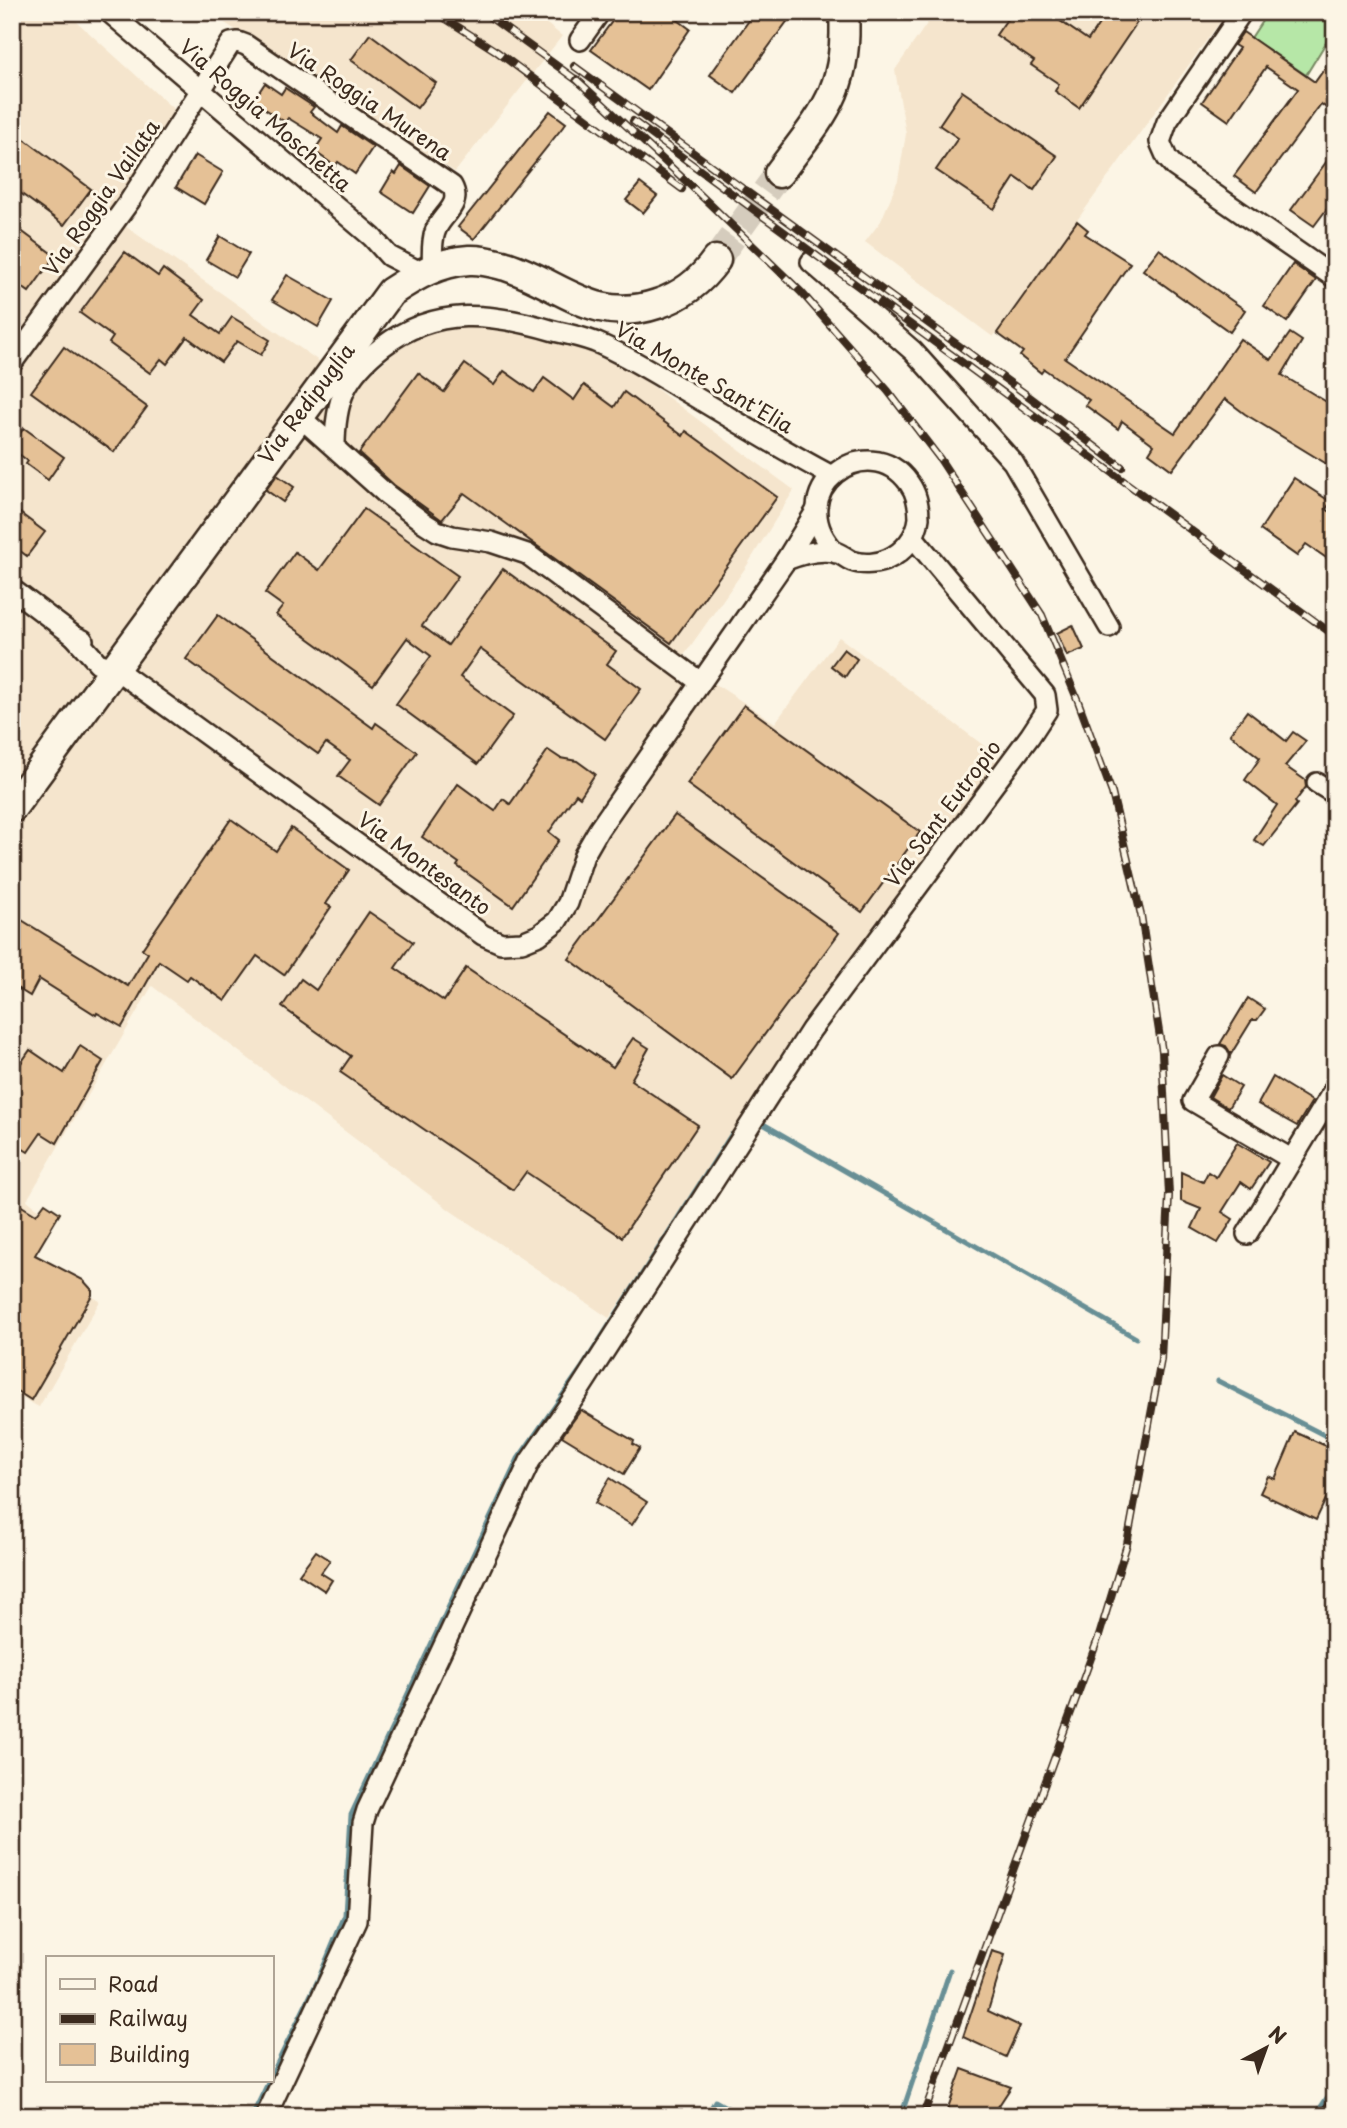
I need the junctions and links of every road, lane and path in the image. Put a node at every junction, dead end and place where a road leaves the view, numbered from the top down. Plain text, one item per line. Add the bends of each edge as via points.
1 (109, 12) edge
2 (600, 12) edge
3 (844, 12) edge
4 (1242, 12) edge
5 (580, 40) dead end
6 (202, 91) junction
7 (779, 173) tunnel mouth
8 (389, 256) junction
9 (716, 260) tunnel mouth
10 (811, 262) dead end
11 (426, 270) junction
12 (1335, 278) edge
13 (391, 292) junction
14 (12, 363) edge
15 (296, 418) junction
16 (335, 447) junction
17 (832, 476) junction
18 (816, 511) junction
19 (913, 537) junction
20 (836, 553) junction
21 (786, 560) junction
22 (12, 589) edge
23 (1109, 628) dead end
24 (114, 668) junction
25 (700, 682) junction
26 (1317, 783) dead end
27 (1335, 794) edge
28 (12, 808) edge
29 (1219, 1056) dead end
30 (1335, 1088) edge
31 (1292, 1159) junction
32 (1247, 1234) dead end
33 (1335, 2110) edge
34 (266, 2116) edge
35 (1330, 2116) edge

1 - 6 street, Via Roggia Moschetta
2 - 5 street
3 - 7 street via 846,41 840,78 821,116
4 - 12 street via 1167,122 1160,142 1175,167
6 - 8 street, Via Roggia Moschetta
6 - 11 street, Via Roggia Murena via 231,43 246,45 452,186 455,203 435,230
6 - 14 street, Via Roggia Vailata via 129,202
8 - 11 street, Via Roggia Moschetta
8 - 13 street
9 - 11 street, Via Redipuglia via 675,298 632,310 595,308 488,261 469,260
10 - 23 street via 913,351 1013,462
11 - 13 street, Via Redipuglia
13 - 15 street, Via Redipuglia
15 - 16 street
15 - 24 street, Via Redipuglia
16 - 17 street, Via Monte Sant'Elia via 337,406 352,375 368,358 426,323 458,315 495,316 595,342
16 - 25 street via 386,494 437,531 527,554
17 - 18 street via 823,486
17 - 19 street via 860,461 892,467 905,477 919,505
18 - 20 street via 822,534
18 - 21 street, Via Montesanto
19 - 20 street via 902,551 870,564
19 - 34 street, Via Sant Eutropio via 1045,695 1047,710 811,1030 530,1461 367,1810 357,1921
20 - 21 street via 802,554
21 - 25 street, Via Montesanto
22 - 24 street, Via Montesanto via 74,636 94,644
24 - 25 street, Via Montesanto via 483,935 501,943 522,942 557,921 599,828
24 - 28 street, Via Redipuglia
26 - 27 street
29 - 31 street via 1193,1101
30 - 31 street
31 - 32 street
33 - 35 street

